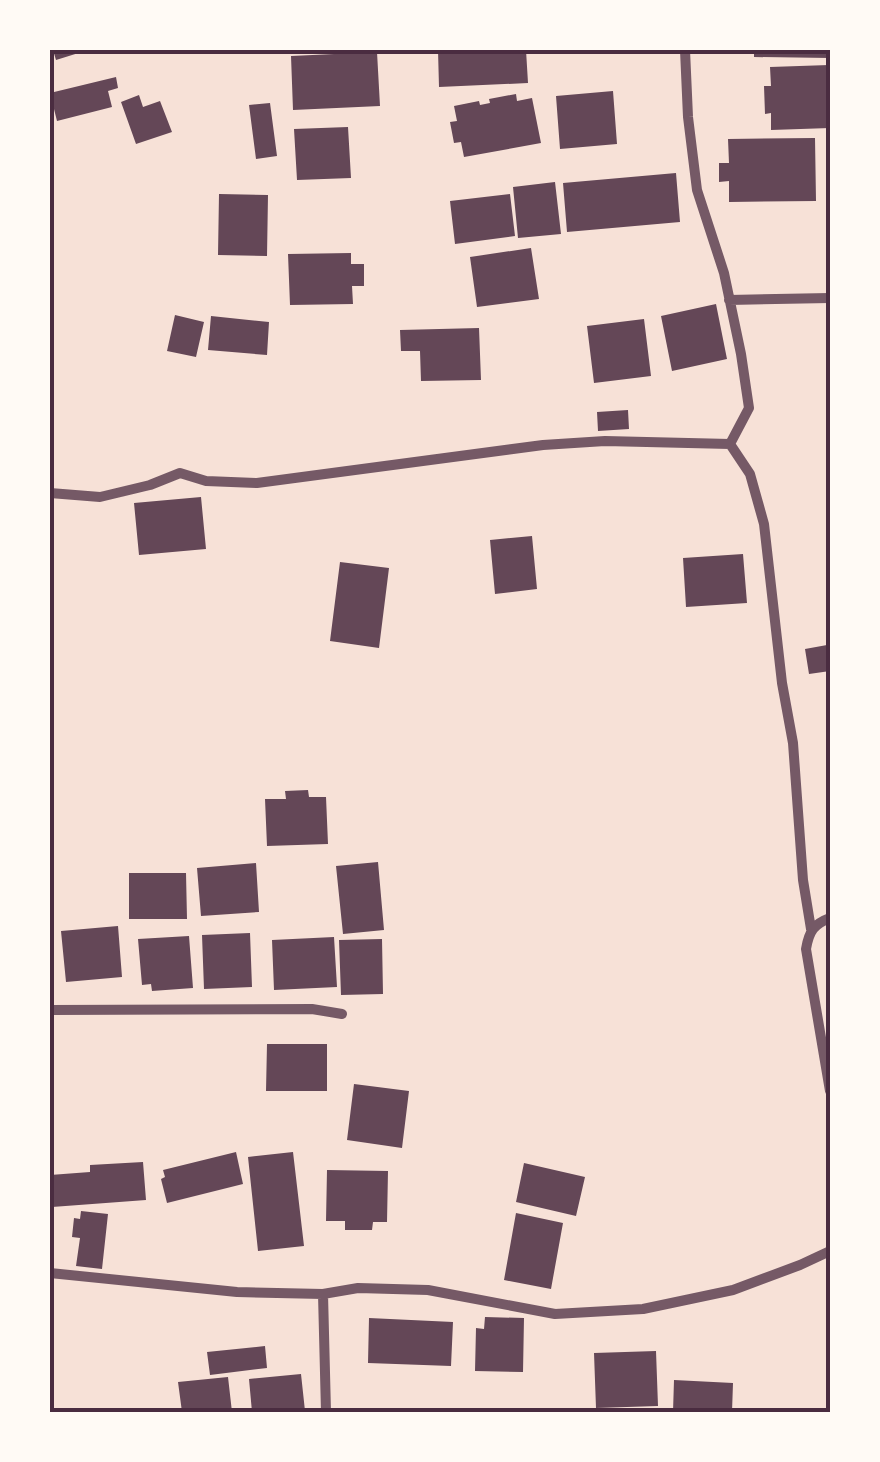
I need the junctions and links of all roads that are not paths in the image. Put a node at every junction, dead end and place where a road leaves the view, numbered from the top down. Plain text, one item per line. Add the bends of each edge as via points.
1 (685, 50) edge
2 (830, 298) edge
3 (730, 300) junction
4 (730, 444) junction
5 (50, 494) edge
6 (830, 918) edge
7 (812, 929) junction
8 (50, 1010) edge
9 (342, 1014) dead end
10 (830, 1091) edge
11 (830, 1251) edge
12 (50, 1273) edge
13 (324, 1294) junction
14 (326, 1412) edge

1 - 3 street via 698,190
2 - 3 street
3 - 4 street via 749,408
4 - 5 street via 542,445 257,483 180,473 100,497
4 - 7 street via 750,474 764,524
6 - 7 street
7 - 10 street via 807,960
8 - 9 street via 312,1008
11 - 13 street via 733,1290 644,1309 555,1314 428,1290
12 - 13 street
13 - 14 street

